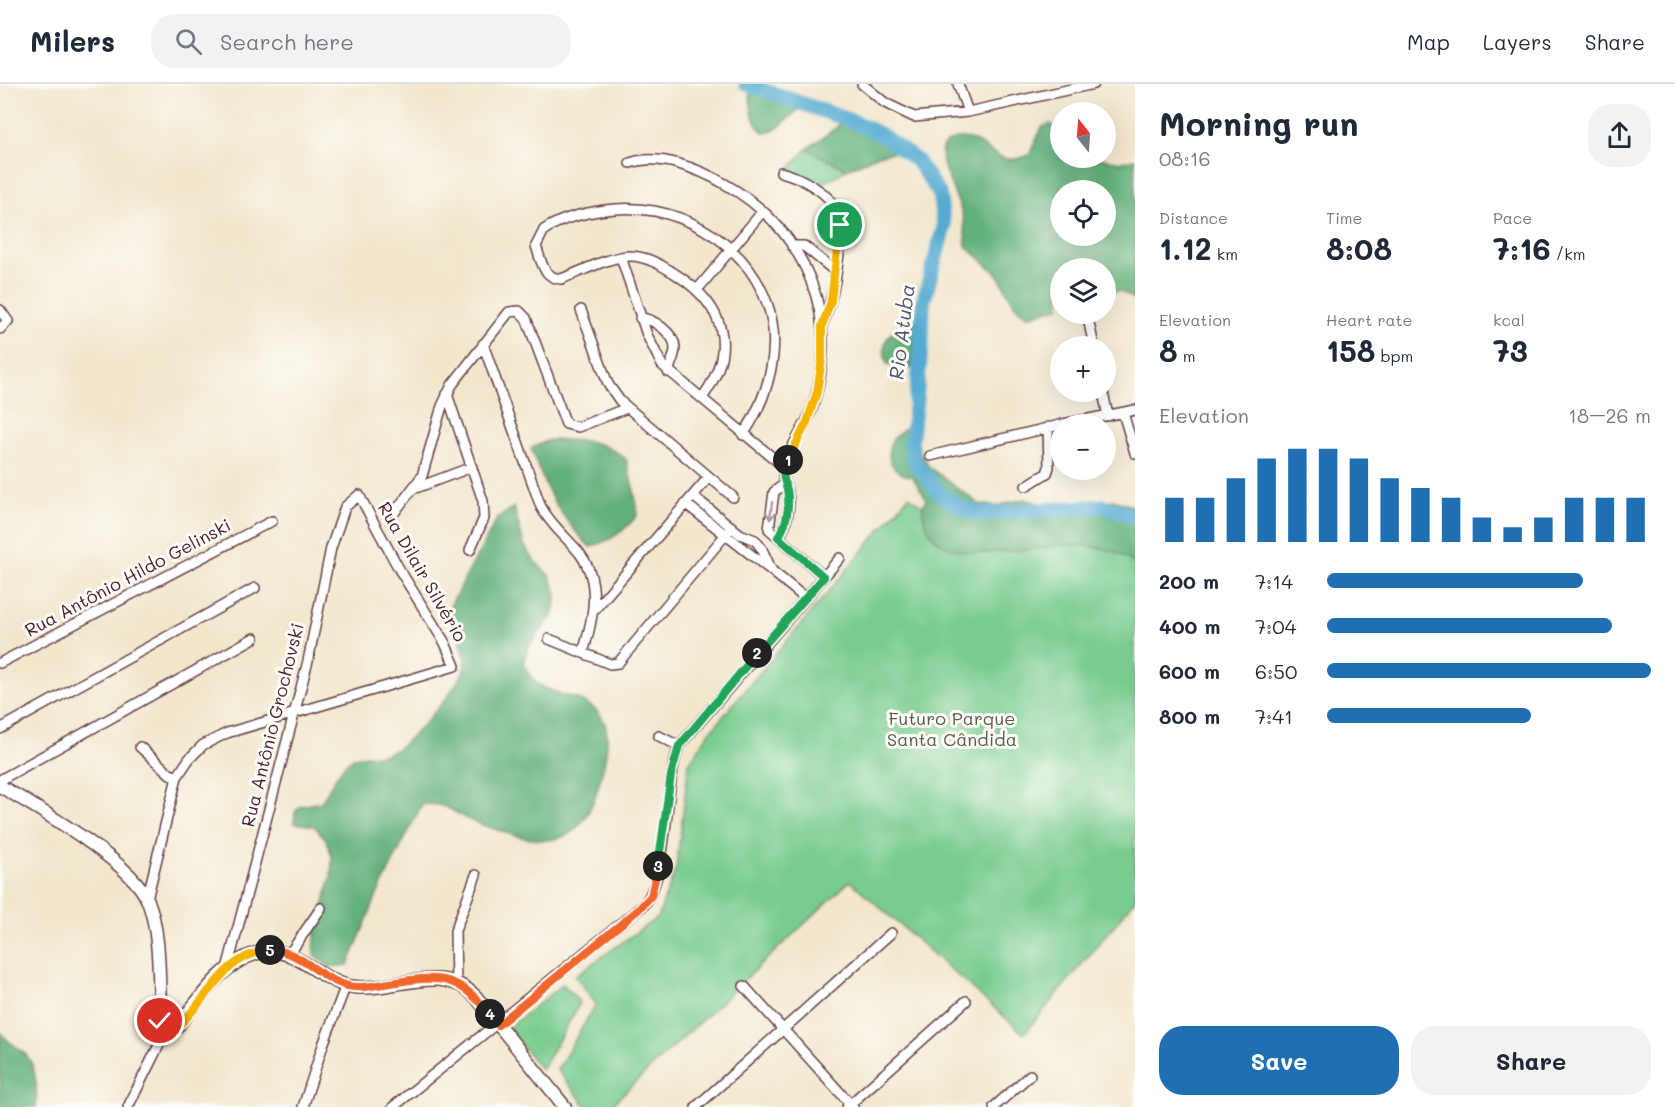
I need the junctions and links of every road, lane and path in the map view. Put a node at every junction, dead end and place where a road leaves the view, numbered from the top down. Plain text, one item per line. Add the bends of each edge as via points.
1 (862, 84) edge
2 (958, 84) edge
3 (1094, 84) edge
4 (1067, 87) edge
5 (968, 112) junction
6 (630, 164) dead end
7 (781, 172) dead end
8 (763, 211) junction
9 (792, 246) junction
10 (729, 248) junction
11 (621, 257) junction
12 (836, 272) junction
13 (697, 290) junction
14 (0, 310) edge
15 (581, 310) dead end
16 (640, 318) junction
17 (822, 326) junction
18 (0, 329) edge
19 (483, 344) junction
20 (668, 372) junction
21 (447, 394) junction
22 (702, 398) junction
23 (627, 408) junction
24 (1135, 410) edge
25 (1123, 412) junction
26 (1116, 414) edge
27 (1048, 427) joint
28 (743, 435) junction
29 (1135, 453) edge
30 (930, 456) dead end
31 (472, 467) junction
32 (784, 467) junction
33 (709, 477) junction
34 (783, 485) junction
35 (1026, 486) dead end
36 (416, 488) junction
37 (360, 495) joint
38 (693, 496) junction
39 (733, 497) dead end
40 (686, 504) junction
41 (394, 513) dead end
42 (272, 521) dead end
43 (732, 527) junction
44 (725, 535) junction
45 (778, 537) junction
46 (759, 544) junction
47 (471, 550) dead end
48 (749, 554) junction
49 (840, 558) dead end
50 (772, 571) junction
51 (824, 577) junction
52 (255, 588) dead end
53 (805, 598) junction
54 (594, 610) junction
55 (254, 638) dead end
56 (549, 639) dead end
57 (584, 653) junction
58 (0, 663) edge
59 (295, 713) junction
60 (0, 729) edge
61 (659, 736) dead end
62 (679, 746) junction
63 (140, 747) dead end
64 (177, 777) junction
65 (0, 780) edge
66 (0, 786) edge
67 (476, 875) dead end
68 (147, 899) junction
69 (321, 908) dead end
70 (891, 933) dead end
71 (290, 953) junction
72 (226, 969) junction
73 (456, 982) junction
74 (346, 986) junction
75 (744, 986) dead end
76 (966, 1001) dead end
77 (498, 1025) junction
78 (783, 1029) junction
79 (165, 1033) junction
80 (1030, 1075) dead end
81 (850, 1106) edge
82 (128, 1107) edge
83 (303, 1107) edge
84 (393, 1107) edge
85 (565, 1107) edge
86 (696, 1107) edge
87 (994, 1107) edge

1 - 5 street via 885,103 914,117
2 - 5 street
3 - 4 street
4 - 5 street
6 - 8 street via 651,160 704,173
7 - 12 street via 799,176 834,206 840,225
8 - 9 street
8 - 10 street
9 - 12 street via 804,246
9 - 17 street via 815,290
10 - 11 street via 684,219 631,208 568,219 544,231 536,246 545,270 558,279
10 - 13 street
10 - 28 street via 762,292 772,330 768,381
11 - 13 street via 652,261
11 - 16 street
12 - 17 street
13 - 22 street via 714,311 723,341 720,367
14 - 18 street via 8,321
15 - 23 street via 608,384
16 - 20 street via 653,353
16 - 20 street via 651,320 673,339 675,351
17 - 32 street via 817,392
19 - 21 street
19 - 23 street via 506,315 519,311 529,324 566,424 578,427
19 - 54 street via 541,507 585,563 593,587
20 - 22 street
21 - 31 street
21 - 36 street via 428,464
22 - 28 street
23 - 33 street
24 - 25 street
25 - 26 street
25 - 29 street
27 - 30 street
27 - 35 street via 1047,473
28 - 32 street
31 - 36 street
31 - 47 street via 484,510
32 - 34 street
33 - 38 street
33 - 39 street
34 - 45 street via 788,494 784,530
34 -> 45 street via 774,492 770,522 770,529
36 - 41 street
37 - 59 street, Rua Antônio Grochovski via 345,507 336,529
37 - 59 street, Rua Dilair Silvério via 399,569 446,643 455,666
38 - 40 street
38 - 43 street
40 - 44 street
40 - 54 street
42 - 58 street, Rua Antônio Hildo Gelinski
43 - 44 street
43 - 46 street
44 - 48 street
44 - 57 street via 621,661 610,664
45 - 51 street
46 - 48 street
46 - 50 street
48 - 50 street
49 - 51 street
50 - 53 street
51 - 53 street
52 - 60 street
53 - 62 street
54 - 57 street
55 - 65 street
56 - 57 street
59 - 64 street via 213,738 196,751
59 - 72 street, Rua Antônio Grochovski
61 - 62 street
62 - 77 street via 651,896
63 - 64 street
64 - 68 street
66 - 68 street via 51,817 120,868
67 - 73 street via 455,931
68 - 79 street via 154,928 161,1029
69 - 71 street
70 - 78 street
71 - 72 street via 256,953
71 - 74 street
72 - 79 street via 176,1028
73 - 74 street via 422,979 370,987
73 - 77 street via 471,992
74 - 83 street
75 - 78 street
76 - 81 street
77 - 84 street
77 - 85 street
78 - 81 street
78 - 86 street
79 - 82 street
80 - 87 street

